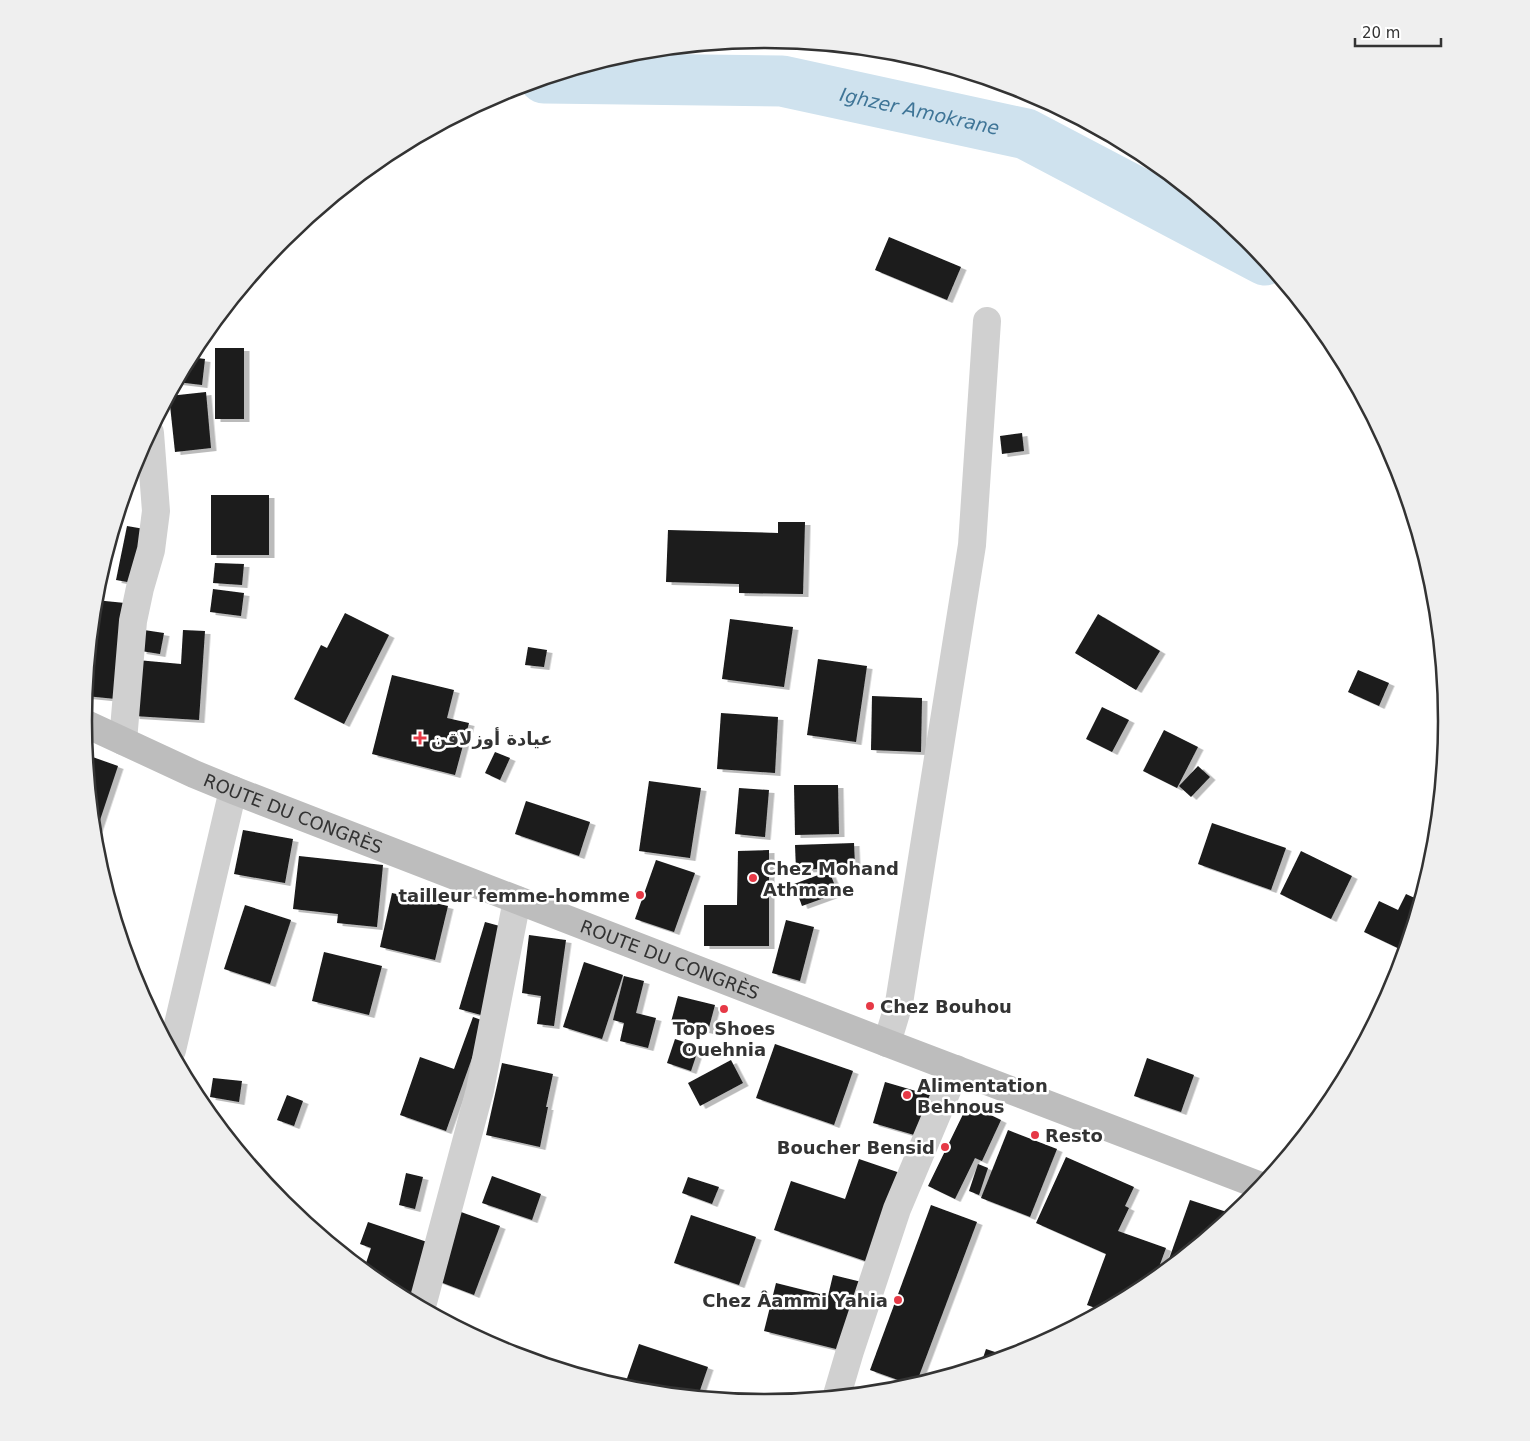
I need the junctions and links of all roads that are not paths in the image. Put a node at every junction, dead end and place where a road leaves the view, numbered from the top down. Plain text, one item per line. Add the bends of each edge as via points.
1 (987, 321) dead end
2 (151, 445) edge
3 (92, 727) edge
4 (123, 741) junction
5 (233, 790) junction
6 (517, 900) junction
7 (174, 1042) edge
8 (887, 1044) junction
9 (956, 1069) junction
10 (1253, 1183) edge
11 (424, 1300) edge
12 (839, 1389) edge

1 - 8 street via 972,545 901,994
2 - 4 street via 156,511 151,550 133,621
3 - 4 main road, ROUTE DU CONGRÈS
4 - 5 main road, ROUTE DU CONGRÈS
5 - 6 main road, ROUTE DU CONGRÈS
5 - 7 street
6 - 8 main road, ROUTE DU CONGRÈS
6 - 11 street via 480,1090
8 - 9 main road, ROUTE DU CONGRÈS
9 - 10 main road, ROUTE DU CONGRÈS
9 - 12 street via 897,1209

